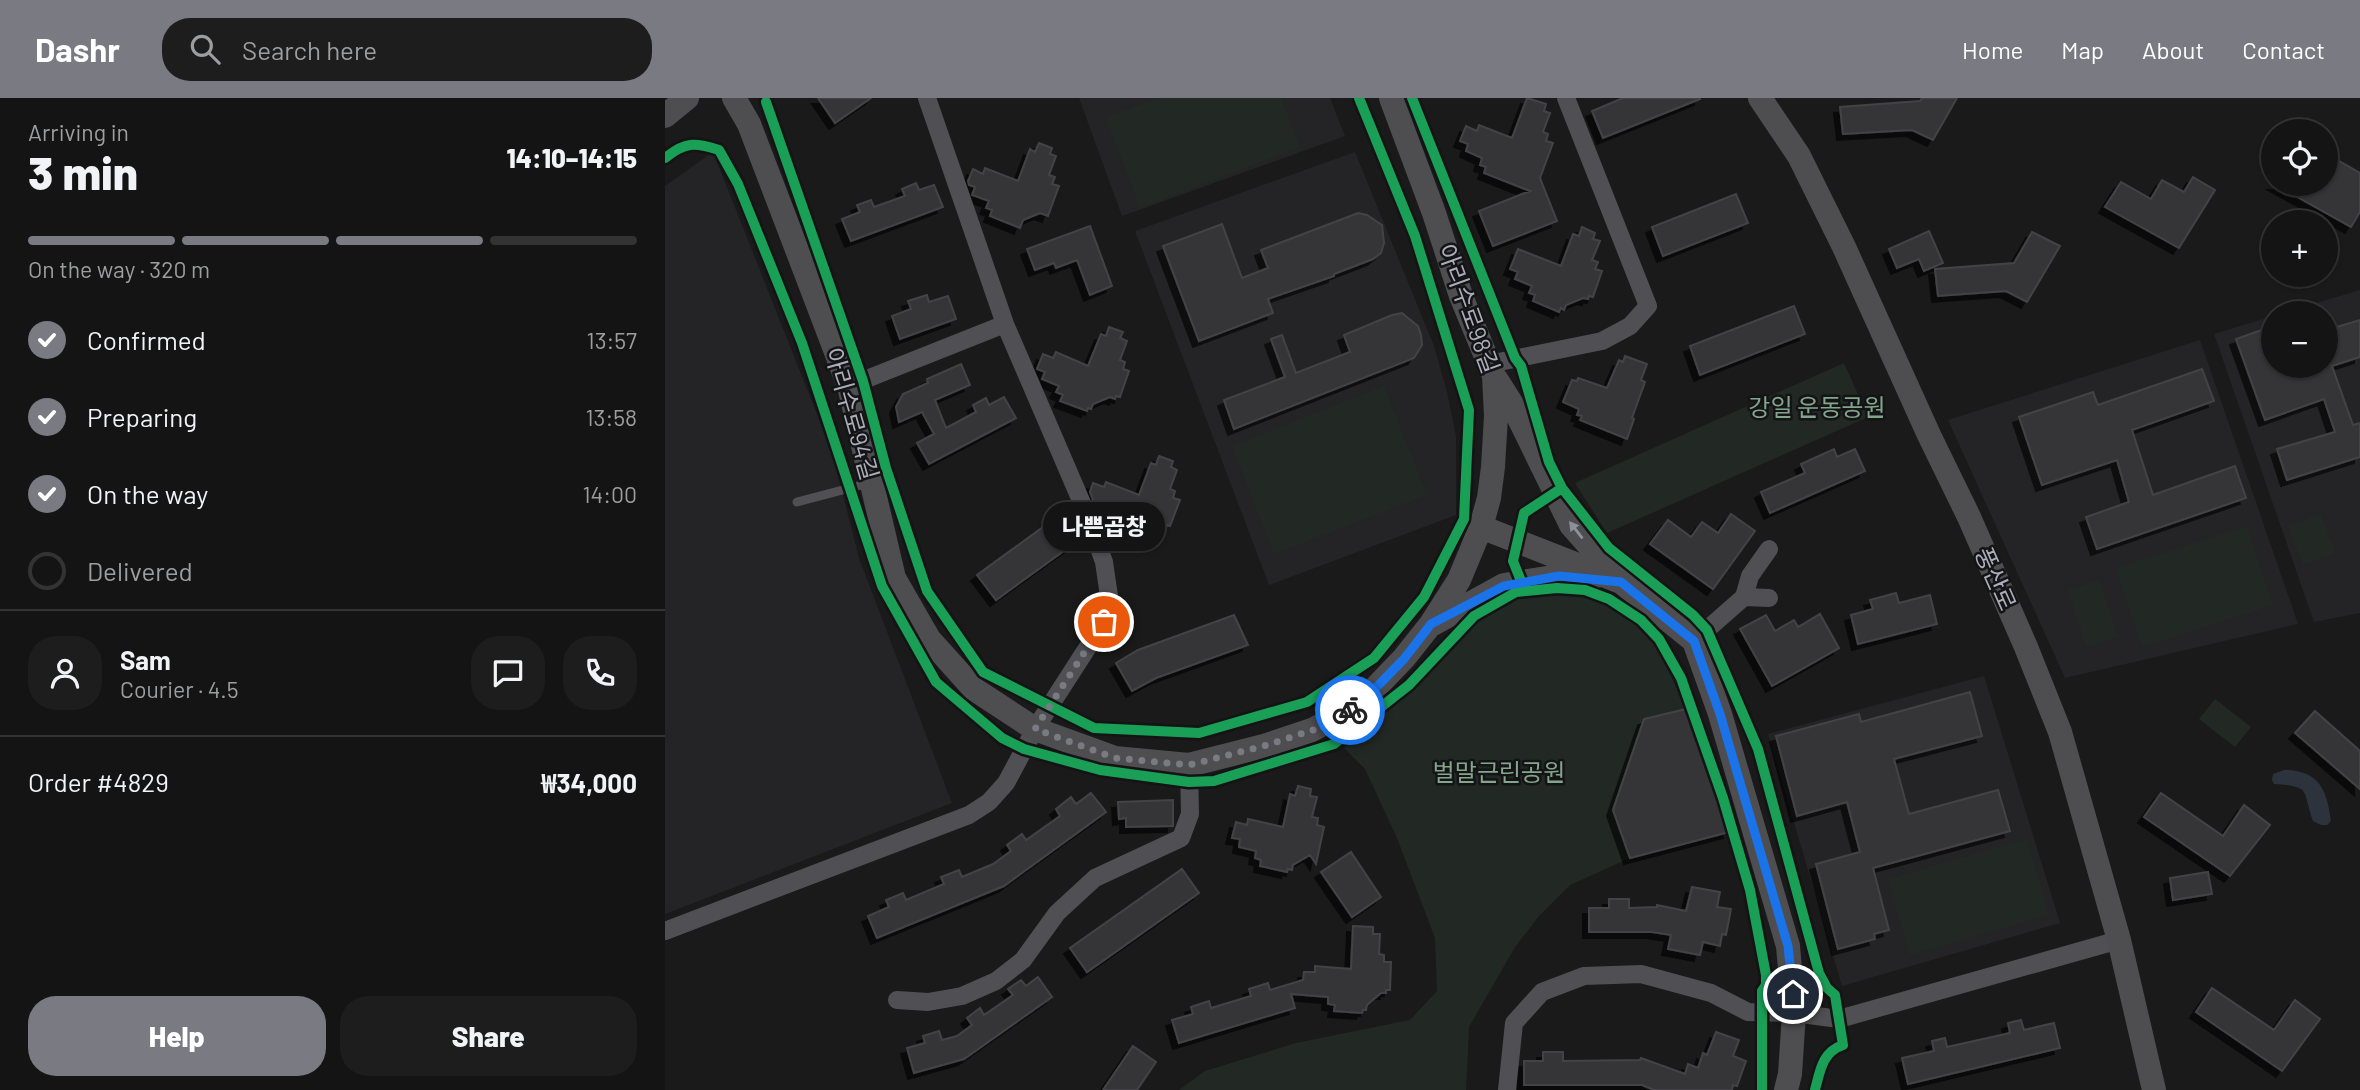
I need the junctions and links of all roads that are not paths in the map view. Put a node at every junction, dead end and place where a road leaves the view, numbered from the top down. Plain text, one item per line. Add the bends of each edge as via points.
1 (687, 98) edge
2 (734, 98) edge
3 (927, 98) edge
4 (1391, 98) edge
5 (1566, 98) edge
6 (1759, 98) edge
7 (665, 116) edge
8 (1005, 324) junction
9 (1492, 370) junction
10 (849, 386) junction
11 (871, 483) junction
12 (797, 502) dead end
13 (1481, 527) junction
14 (1769, 549) dead end
15 (1621, 582) junction
16 (1744, 597) junction
17 (1769, 598) dead end
18 (1431, 624) junction
19 (1694, 641) junction
20 (1035, 729) junction
21 (1189, 765) junction
22 (665, 931) edge
23 (2119, 940) junction
24 (897, 1000) dead end
25 (1794, 1013) junction
26 (1507, 1090) edge
27 (1786, 1090) edge
28 (2154, 1090) edge

1 - 7 street
2 - 10 street, 아리수로94길 via 749,124
3 - 8 street
4 - 9 street, 아리수로98길
5 - 9 street via 1648,306 1630,326 1602,341
6 - 23 street, 풍산로 via 1799,156 1844,247 2026,647 2060,733
8 - 10 street
8 - 20 street via 1088,517 1104,562 1109,596 1104,622
9 - 13 street, 아리수로98길 via 1496,416 1493,467
15 -> 9 street via 1571,525
10 - 11 street, 아리수로94길
11 - 12 lane
11 - 20 street, 아리수로94길 via 894,578 929,639 974,689
13 - 15 street
13 - 18 street, 아리수로94길 via 1459,580
14 - 16 street via 1750,576
15 - 18 street via 1559,576 1504,586
15 - 19 street
16 - 17 street
16 - 19 street
18 - 21 street, 아리수로94길 via 1359,705 1313,730
19 - 25 street via 1788,946
20 - 21 street, 아리수로94길 via 1115,758
20 - 22 street via 1006,783 969,815
21 - 24 street via 1190,814 1181,838 1095,878 1057,913 1023,960 996,981 962,996 929,1002
23 - 25 street via 1839,1019
23 - 28 street, 풍산로
25 - 26 street via 1748,1012 1711,993 1641,974 1584,976 1542,992 1514,1023
25 - 27 street

